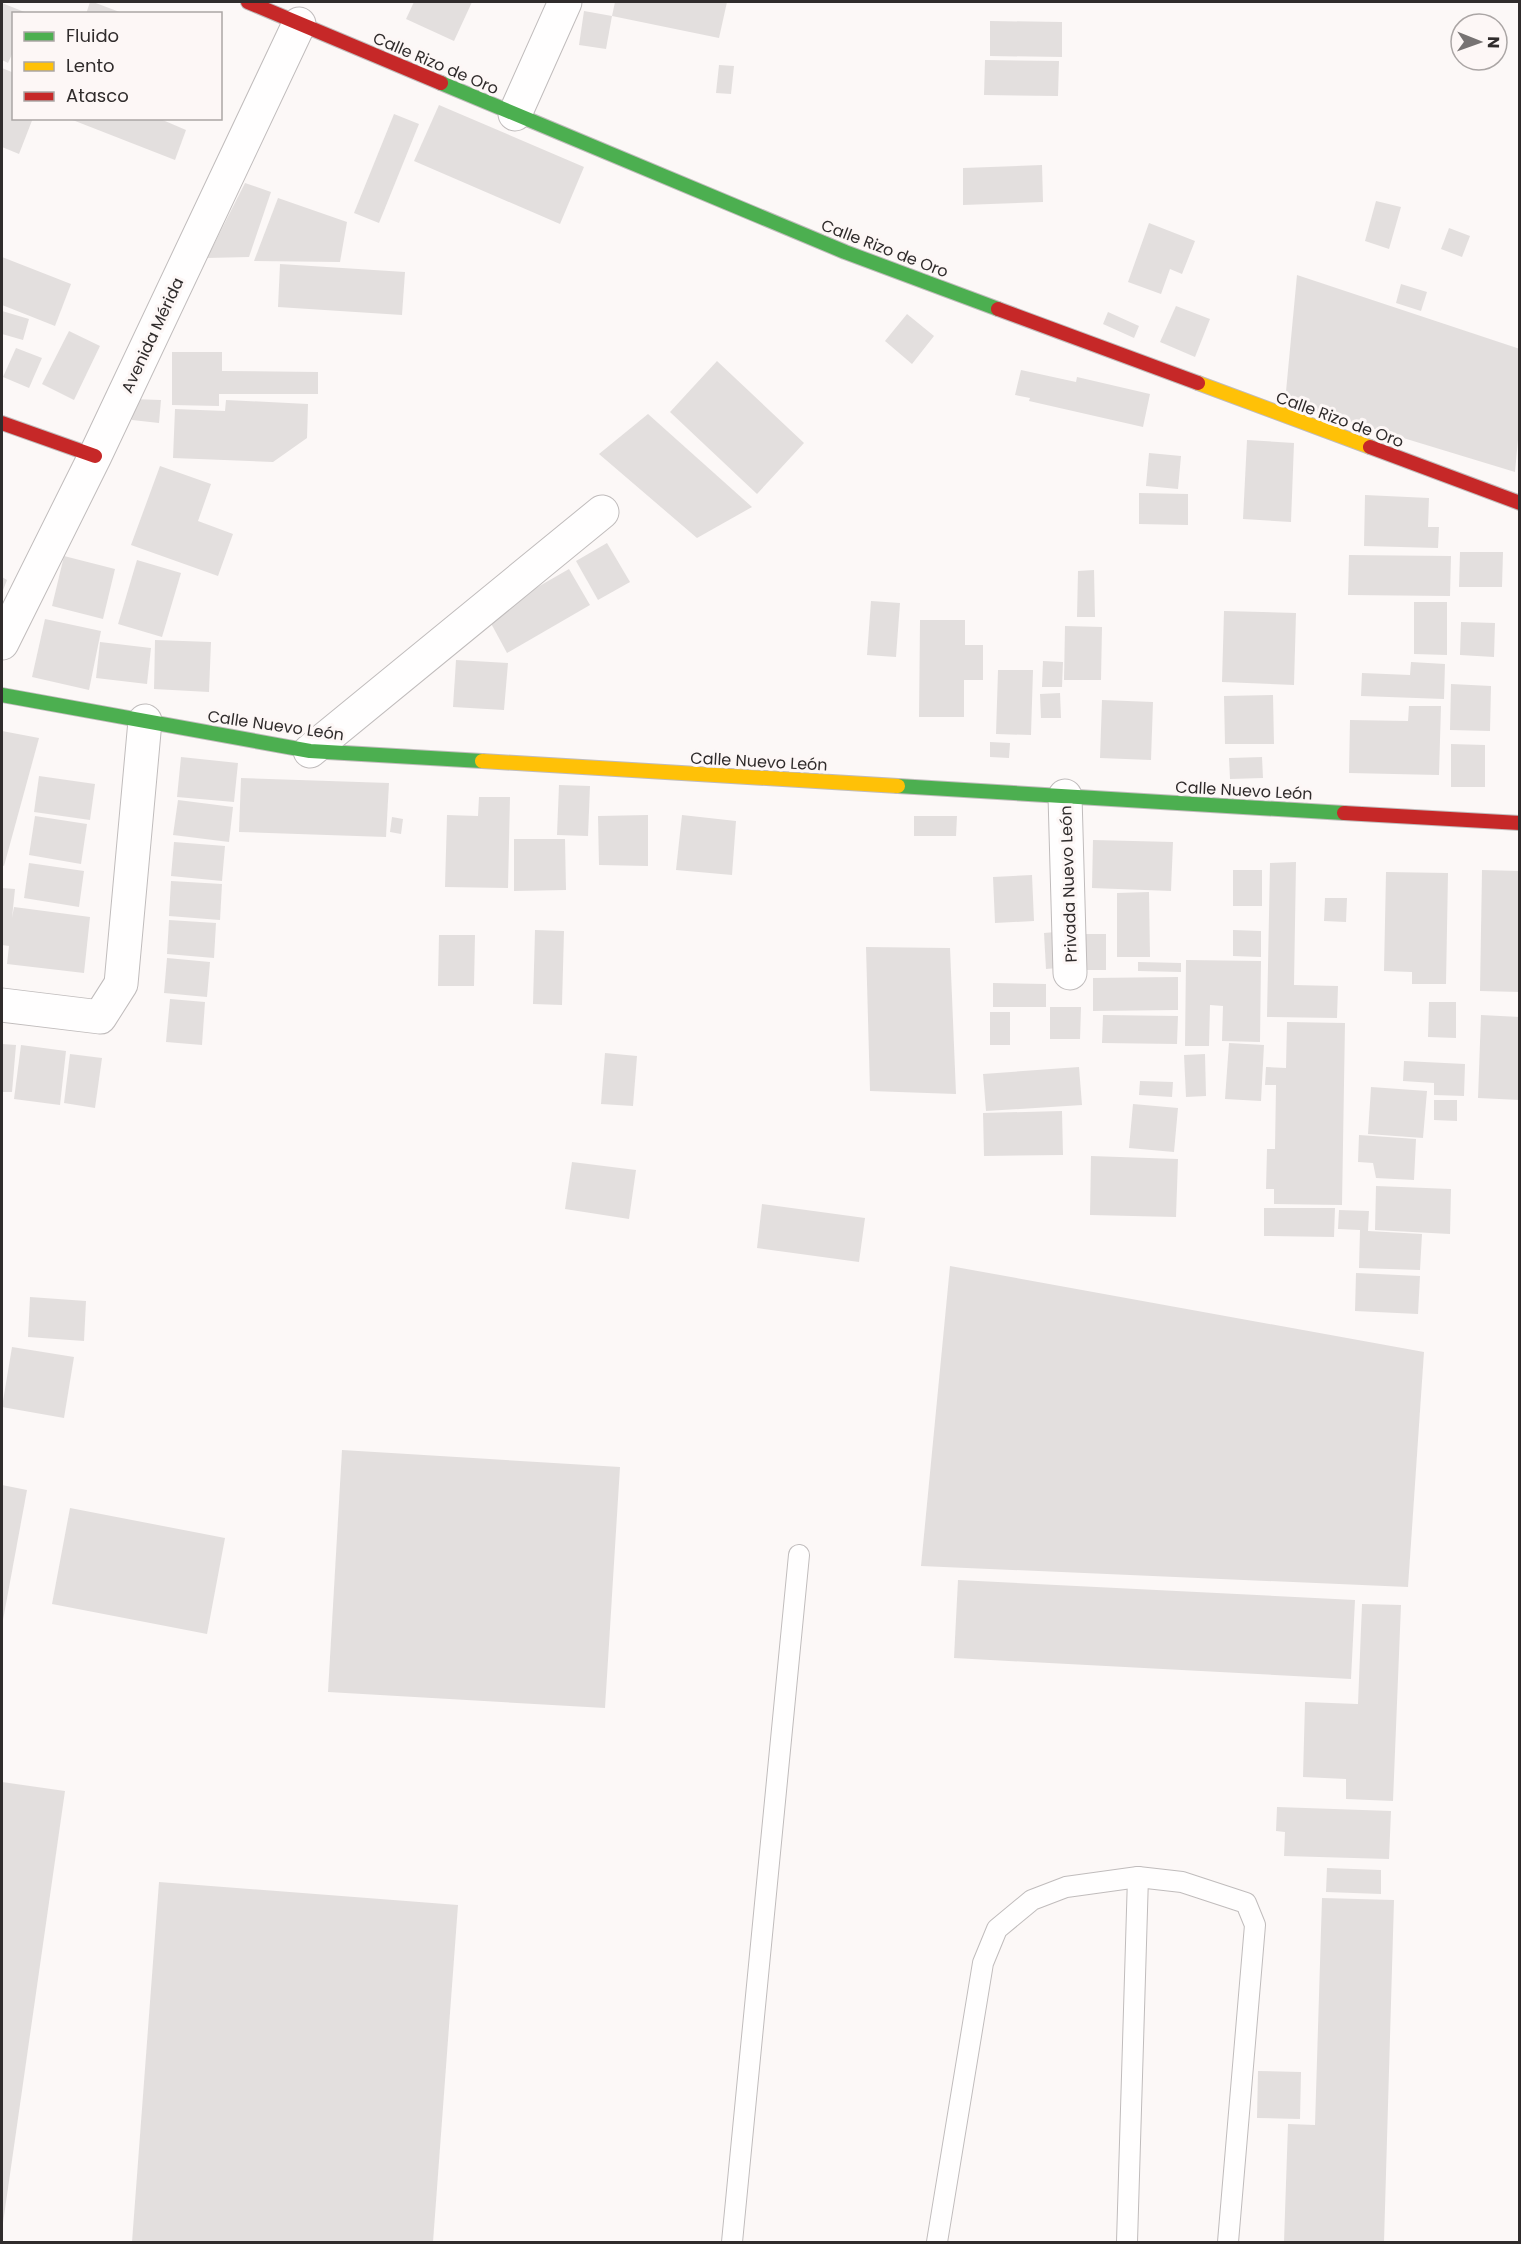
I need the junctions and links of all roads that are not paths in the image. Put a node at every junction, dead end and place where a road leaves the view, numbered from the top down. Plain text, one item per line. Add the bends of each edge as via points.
1 (248, 2) edge
2 (566, 2) edge
3 (299, 24) junction
4 (516, 114) junction
5 (2, 423) edge
6 (95, 456) junction
7 (1520, 503) edge
8 (602, 512) dead end
9 (2, 643) edge
10 (2, 695) edge
11 (145, 721) junction
12 (310, 751) junction
13 (1065, 796) junction
14 (1520, 823) edge
15 (1071, 973) dead end
16 (2, 1005) edge
17 (799, 1555) dead end
18 (1138, 1877) junction
19 (732, 2242) edge
20 (937, 2242) edge
21 (1127, 2242) edge
22 (1228, 2242) edge

1 - 3 street, Calle Rizo de Oro
2 - 4 street
3 - 4 street, Calle Rizo de Oro
3 - 6 street, Avenida Mérida
4 - 7 street, Calle Rizo de Oro via 845,252
5 - 6 street
6 - 9 street, Avenida Mérida
8 - 12 street
10 - 11 street, Calle Nuevo León
11 - 12 street, Calle Nuevo León
11 - 16 street via 121,984 100,1017
12 - 13 street, Calle Nuevo León
13 - 14 street, Calle Nuevo León
13 - 15 street, Privada Nuevo León
17 - 19 lane
18 - 20 lane via 1066,1887 1032,1900 997,1929 983,1963
18 - 21 lane
18 - 22 lane via 1182,1882 1246,1903 1255,1925

